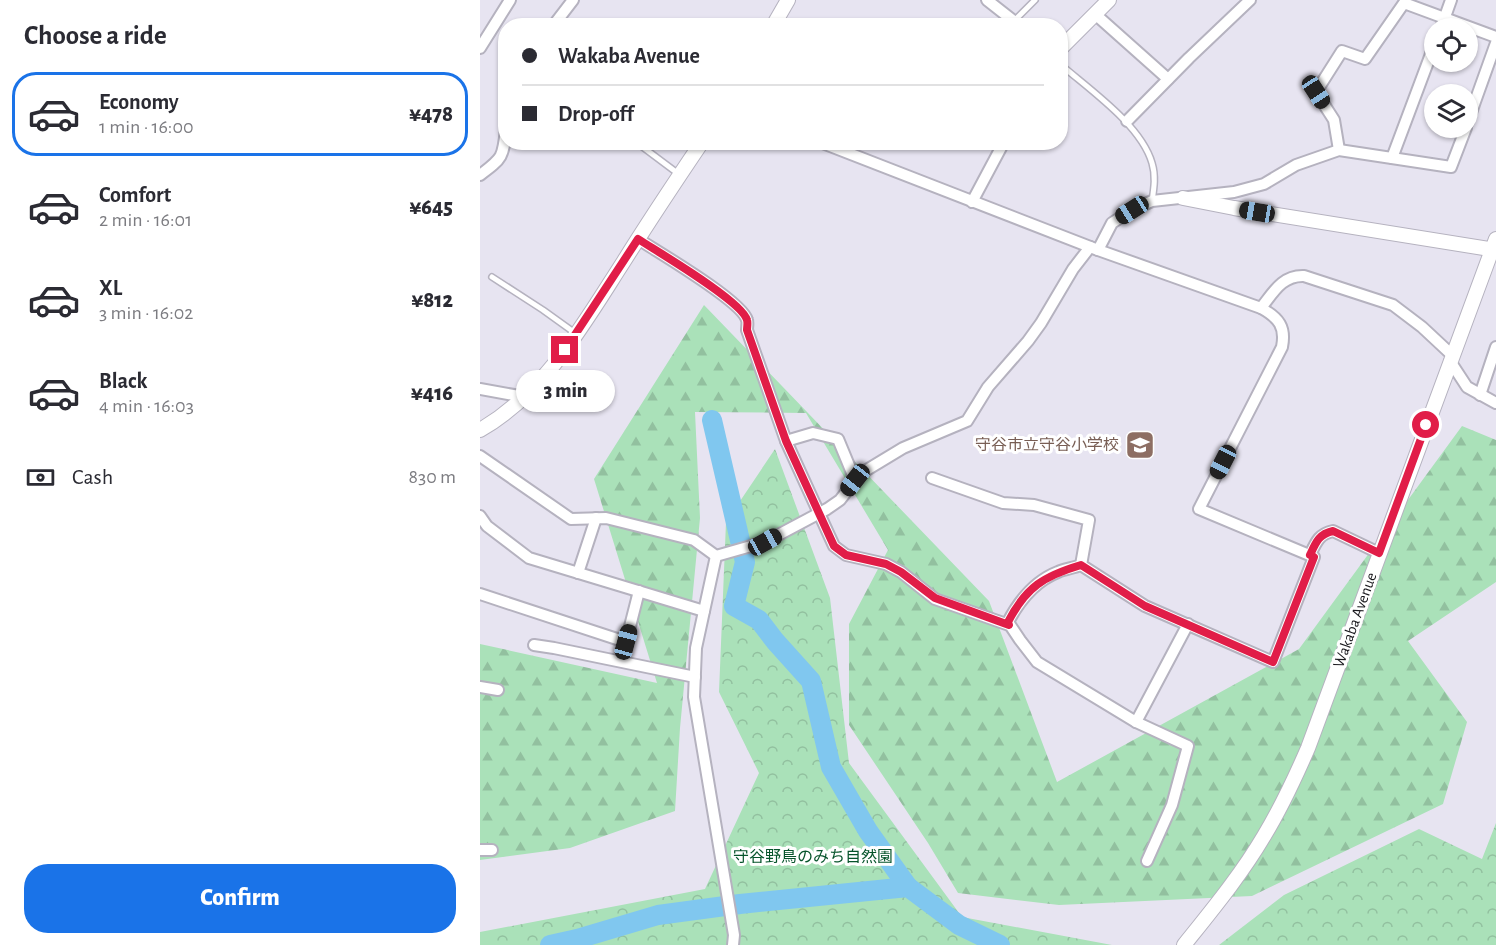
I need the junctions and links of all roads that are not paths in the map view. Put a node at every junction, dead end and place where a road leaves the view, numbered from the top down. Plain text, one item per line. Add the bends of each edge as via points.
1 (510, 0) edge
2 (573, 0) edge
3 (788, 0) edge
4 (987, 0) edge
5 (1035, 0) edge
6 (1109, 0) edge
7 (1250, 0) edge
8 (1451, 0) edge
9 (1095, 14) junction
10 (499, 18) edge
11 (559, 18) edge
12 (778, 18) edge
13 (1010, 18) edge
14 (1021, 18) edge
15 (1433, 18) edge
16 (1445, 18) edge
17 (498, 19) edge
18 (1478, 32) edge
19 (1496, 37) edge
20 (1068, 41) edge
21 (1496, 43) edge
22 (480, 48) edge
23 (1068, 71) edge
24 (1424, 72) edge
25 (1168, 79) junction
26 (1478, 93) edge
27 (1127, 121) junction
28 (1462, 138) edge
29 (503, 150) edge
30 (647, 150) edge
31 (697, 150) edge
32 (840, 150) edge
33 (1000, 150) edge
34 (1339, 150) junction
35 (1392, 158) junction
36 (480, 175) edge
37 (680, 175) junction
38 (1183, 198) junction
39 (1152, 201) junction
40 (972, 202) junction
41 (638, 239) junction
42 (1495, 246) edge
43 (1094, 248) junction
44 (492, 277) dead end
45 (1261, 308) junction
46 (576, 334) junction
47 (1496, 347) edge
48 (1451, 358) junction
49 (480, 390) edge
50 (1480, 394) junction
51 (525, 397) junction
52 (1496, 404) edge
53 (480, 430) edge
54 (786, 441) junction
55 (480, 456) edge
56 (932, 478) dead end
57 (855, 480) junction
58 (819, 512) junction
59 (480, 516) edge
60 (596, 518) junction
61 (1379, 553) junction
62 (1310, 555) junction
63 (716, 556) junction
64 (1081, 565) junction
65 (578, 573) junction
66 (639, 591) junction
67 (480, 594) edge
68 (704, 611) junction
69 (1188, 624) junction
70 (1009, 625) junction
71 (534, 645) dead end
72 (695, 677) junction
73 (480, 687) edge
74 (498, 690) dead end
75 (1136, 722) junction
76 (480, 850) edge
77 (492, 850) dead end
78 (1147, 861) dead end
79 (733, 945) edge
80 (1184, 945) edge

1 - 10 street
2 - 11 street
3 - 12 street
4 - 13 street
5 - 14 lane
6 - 9 street
7 - 25 street
8 - 16 street
9 - 20 street
9 - 25 street
15 - 34 street via 1404,3 1365,59 1342,51 1316,92 1334,120
17 - 22 street
18 - 19 street
21 - 26 street
23 - 27 lane
24 - 35 street
25 - 27 street
27 - 39 lane via 1152,163
28 - 35 street via 1451,167
29 - 36 street via 496,163
30 - 37 lane
31 - 37 street
32 - 40 street
33 - 40 street
34 - 35 street
34 - 38 street via 1296,165 1264,183 1234,192
37 - 41 street
38 - 39 street
38 - 42 street
39 - 43 street via 1112,222
40 - 43 street
41 - 46 street
41 - 54 street via 721,293 747,319 747,330
42 - 48 street, Wakaba Avenue
43 - 45 street
43 - 57 street via 1073,269 1041,323 988,387 967,421 903,448
44 - 46 lane
45 - 48 street via 1287,278 1304,276 1394,305
45 - 62 street via 1281,324 1282,348 1199,509
46 - 51 street
47 - 50 street
48 - 50 street via 1467,387
48 - 61 street, Wakaba Avenue
49 - 51 street
50 - 52 street
51 - 53 street
54 - 57 street via 813,434 838,439
54 - 58 street
55 - 60 street via 571,519
56 - 64 street via 1003,503 1034,505 1089,520
57 - 58 street via 840,500
58 - 63 street via 765,542
58 - 70 street via 831,541 846,555 886,564 935,598
59 - 65 street via 487,526 529,558
60 - 63 street via 693,540
60 - 65 street
61 - 62 street via 1333,531 1316,541
61 - 80 street, Wakaba Avenue via 1308,748 1283,802 1239,873
62 - 69 street via 1314,557 1273,662
63 - 68 street
64 - 69 street via 1145,606
64 - 70 street via 1034,585
65 - 66 street
66 - 67 street via 626,642
66 - 68 street
68 - 72 street
69 - 75 street
70 - 75 street via 1037,662
71 - 72 street
72 - 79 street via 694,697
73 - 74 street
75 - 78 street via 1188,746 1172,805
76 - 77 street

